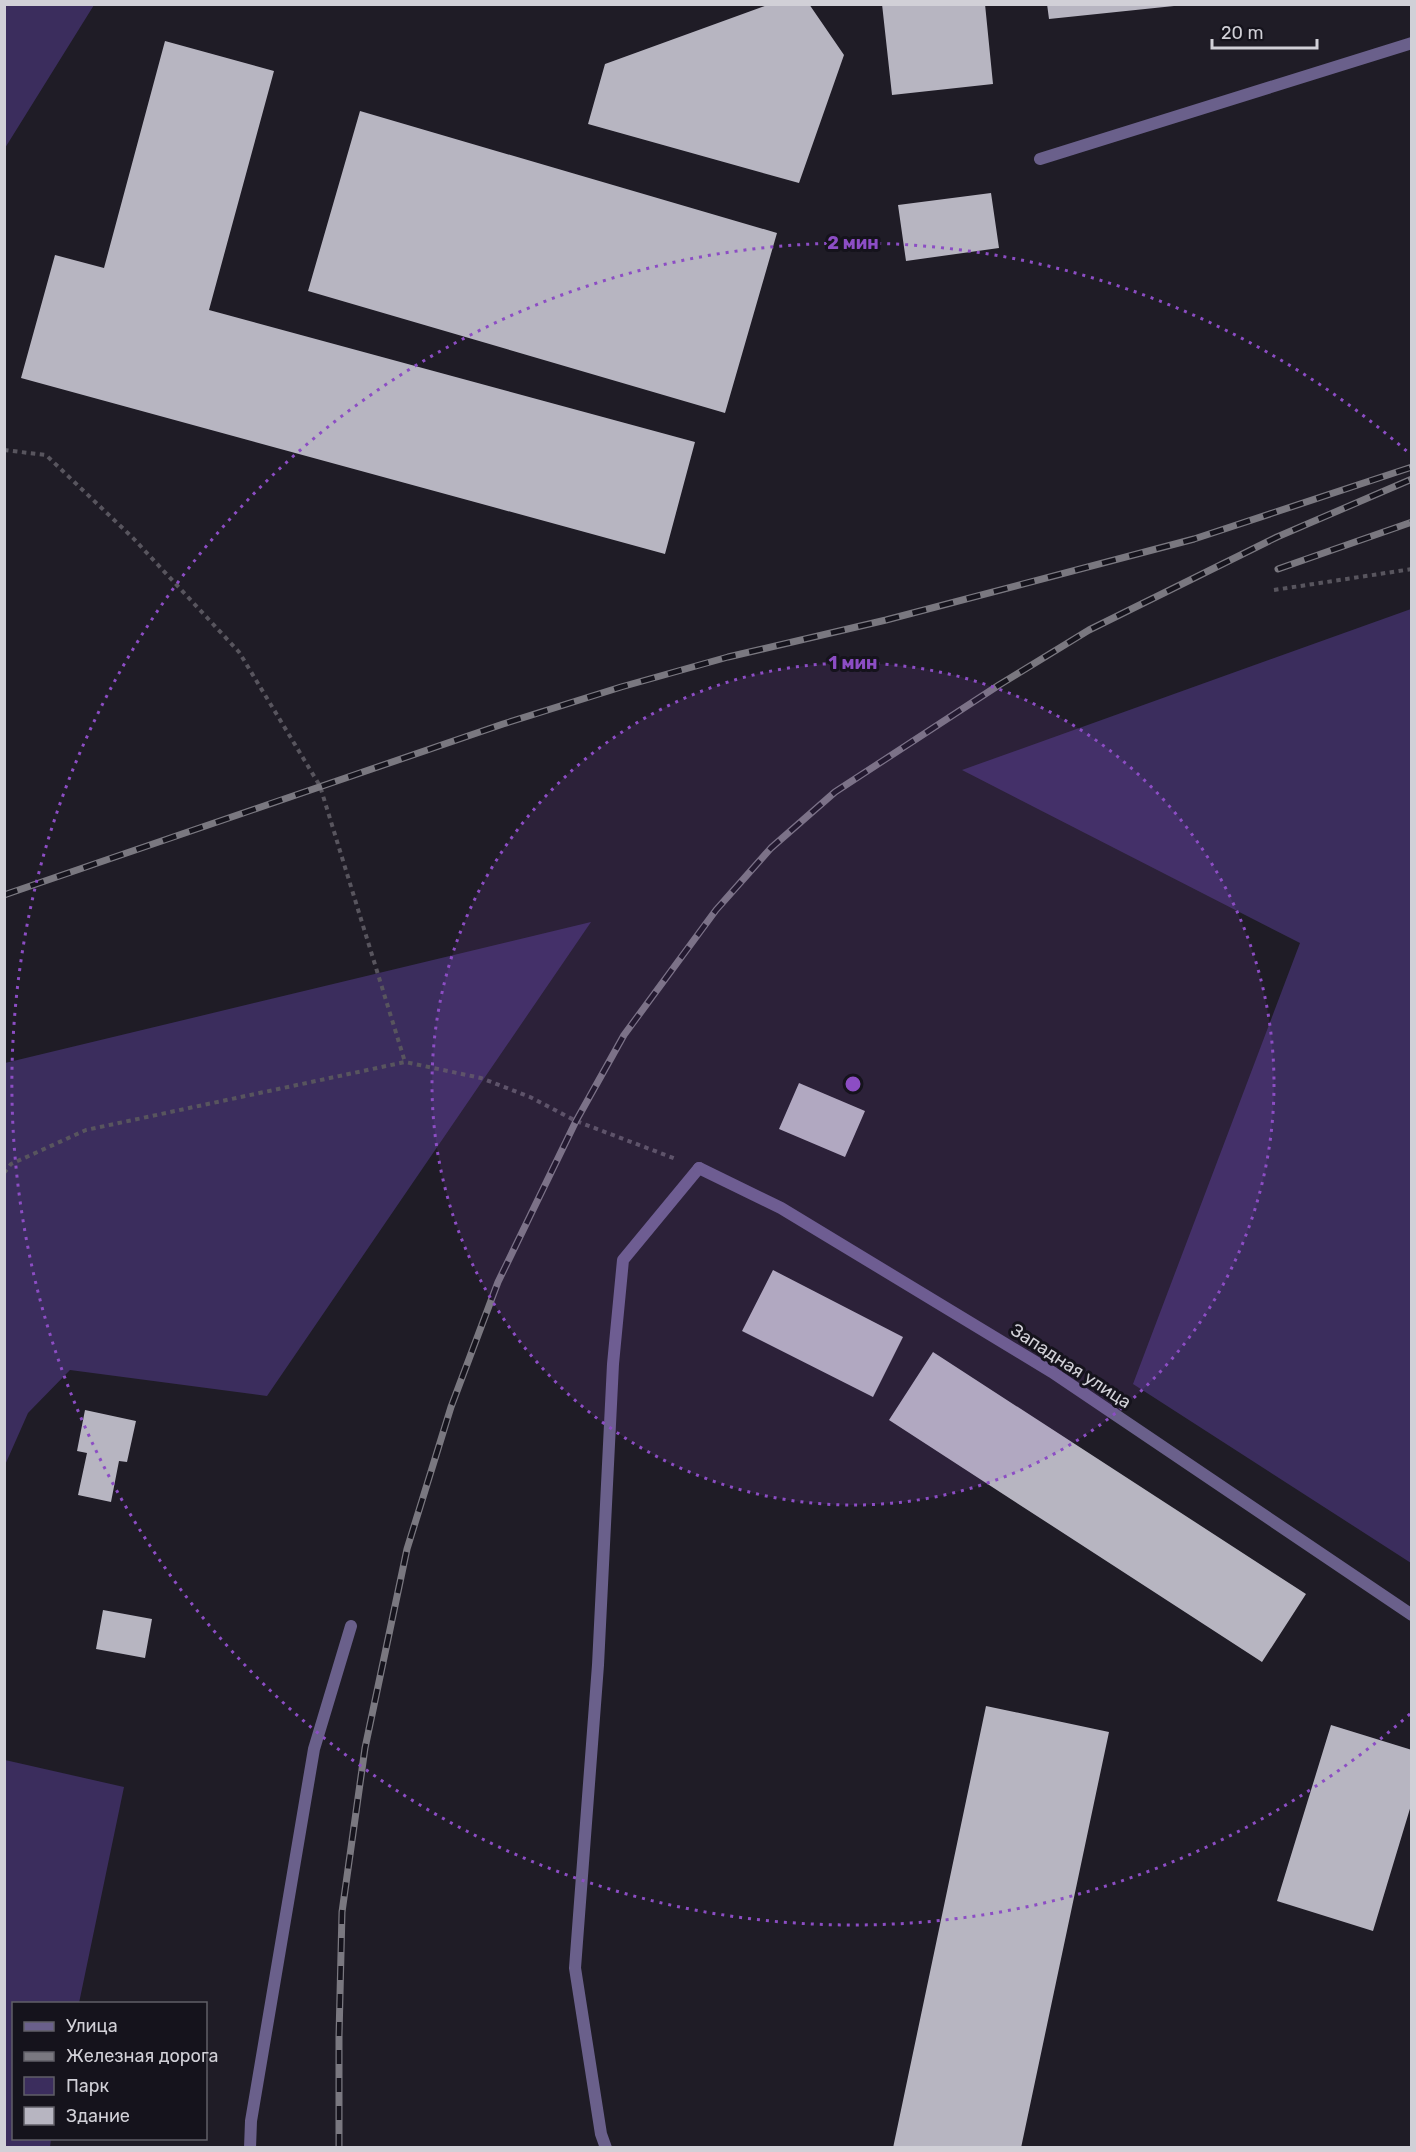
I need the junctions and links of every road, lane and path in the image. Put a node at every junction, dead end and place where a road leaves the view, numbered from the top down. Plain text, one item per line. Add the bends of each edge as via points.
1 (1412, 43) edge
2 (1040, 159) dead end
3 (4, 450) edge
4 (1412, 569) edge
5 (1274, 590) dead end
6 (405, 1062) junction
7 (699, 1168) junction
8 (4, 1173) edge
9 (1412, 1615) edge
10 (351, 1626) dead end
11 (250, 2148) edge
12 (606, 2148) edge

1 - 2 street
3 - 6 path via 46,455 133,538 239,652 320,786
4 - 5 path
6 - 7 path via 481,1078
6 - 8 path via 86,1130 11,1164
7 - 9 street, Западная улица via 781,1208 1052,1372
7 - 12 street via 623,1260 613,1364 598,1665 575,1968
10 - 11 street via 314,1749 251,2121

